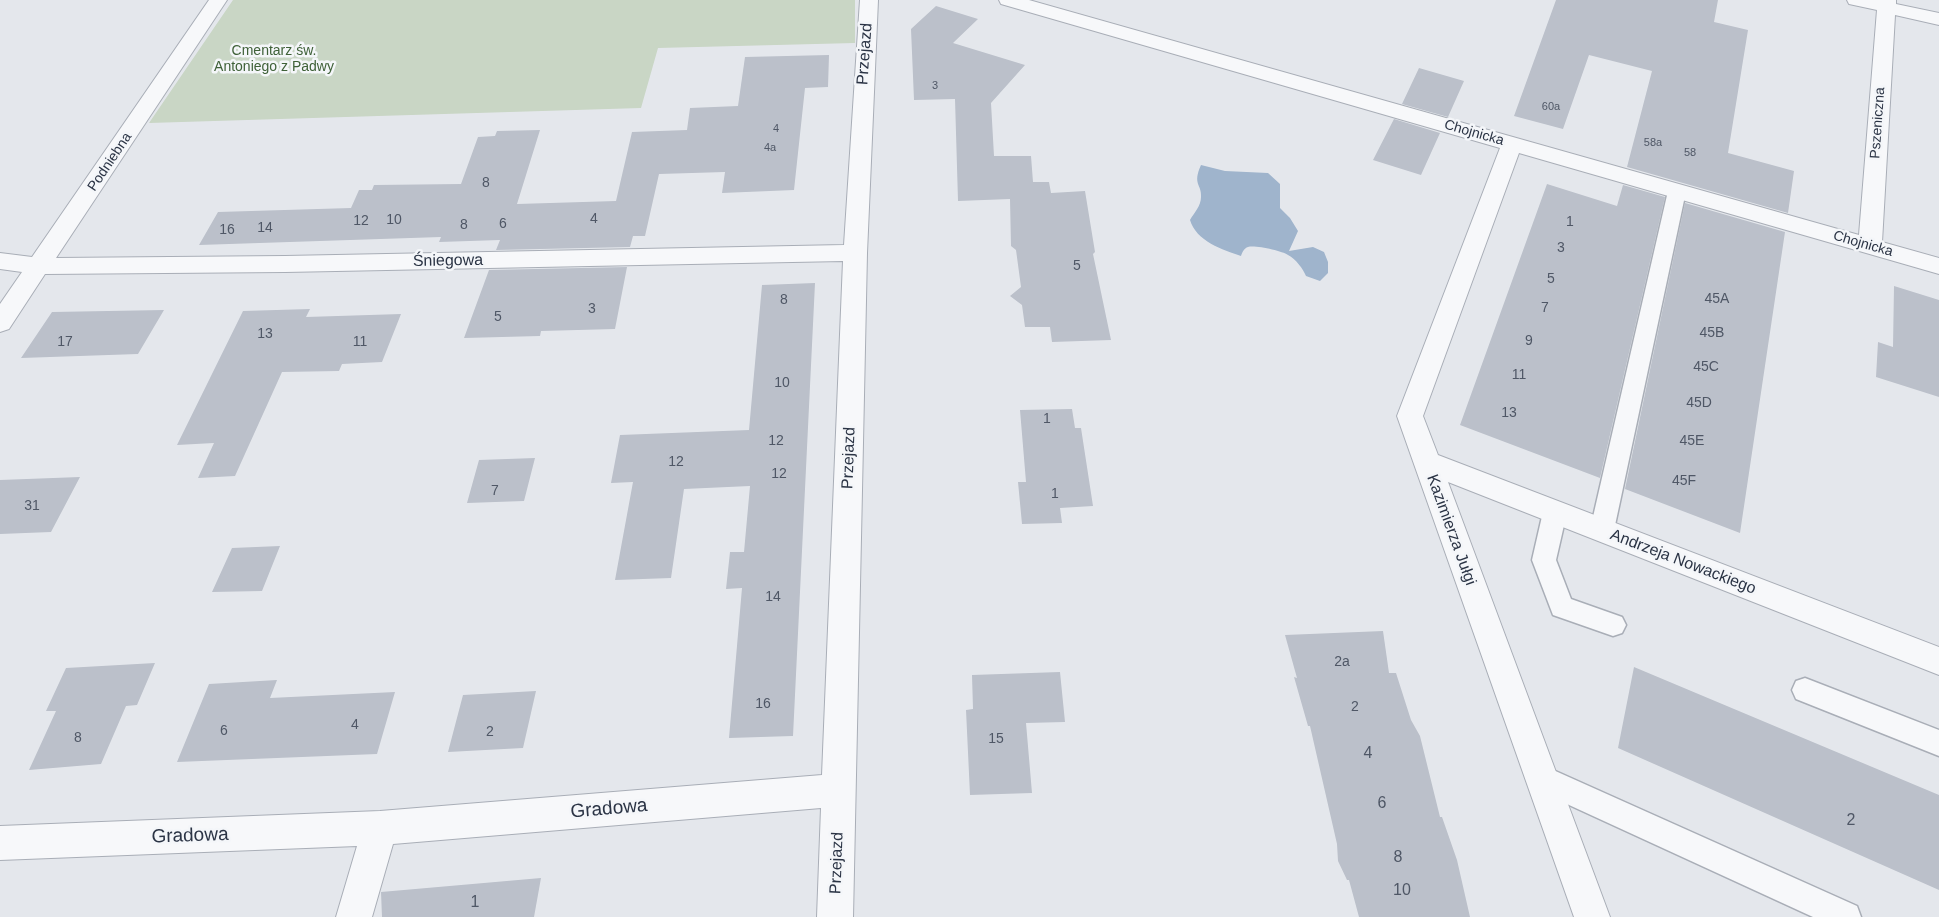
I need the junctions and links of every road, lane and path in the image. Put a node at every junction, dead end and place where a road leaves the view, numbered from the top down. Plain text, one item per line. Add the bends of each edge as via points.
1 (218, 0) edge
2 (868, 0) edge
3 (1008, 0) edge
4 (1856, 0) edge
5 (1887, 4) edge
6 (1939, 19) edge
7 (1512, 144) junction
8 (1677, 191) junction
9 (1870, 246) junction
10 (854, 253) junction
11 (0, 261) edge
12 (41, 266) junction
13 (1939, 266) edge
14 (0, 323) edge
15 (1426, 462) junction
16 (1555, 512) junction
17 (1602, 530) junction
18 (1614, 625) dead end
19 (1939, 661) edge
20 (1805, 690) dead end
21 (1939, 743) edge
22 (1542, 778) junction
23 (839, 790) junction
24 (380, 828) junction
25 (0, 843) edge
26 (354, 917) edge
27 (835, 917) edge
28 (1592, 917) edge
29 (1846, 917) edge

1 - 12 street, Podniebna
2 - 10 street, Przejazd
3 - 7 street, Chojnicka
4 - 5 street
5 - 6 street
5 - 9 street, Pszeniczna
7 - 8 street, Chojnicka
7 - 15 street, Kazimierza Jułgi via 1410,416
8 - 9 street, Chojnicka
8 - 17 lane
9 - 13 street, Chojnicka
10 - 12 street, Śniegowa
10 - 23 street, Przejazd
11 - 12 street, Śniegowa
12 - 14 street, Podniebna
15 - 16 street, Andrzeja Nowackiego
15 - 22 street, Kazimierza Jułgi
16 - 17 street, Andrzeja Nowackiego
16 - 18 lane via 1544,560 1562,607
17 - 19 street, Andrzeja Nowackiego
20 - 21 lane
22 - 28 street, Kazimierza Jułgi
22 - 29 lane
23 - 24 street, Gradowa
23 - 27 street, Przejazd
24 - 25 street, Gradowa
24 - 26 street

